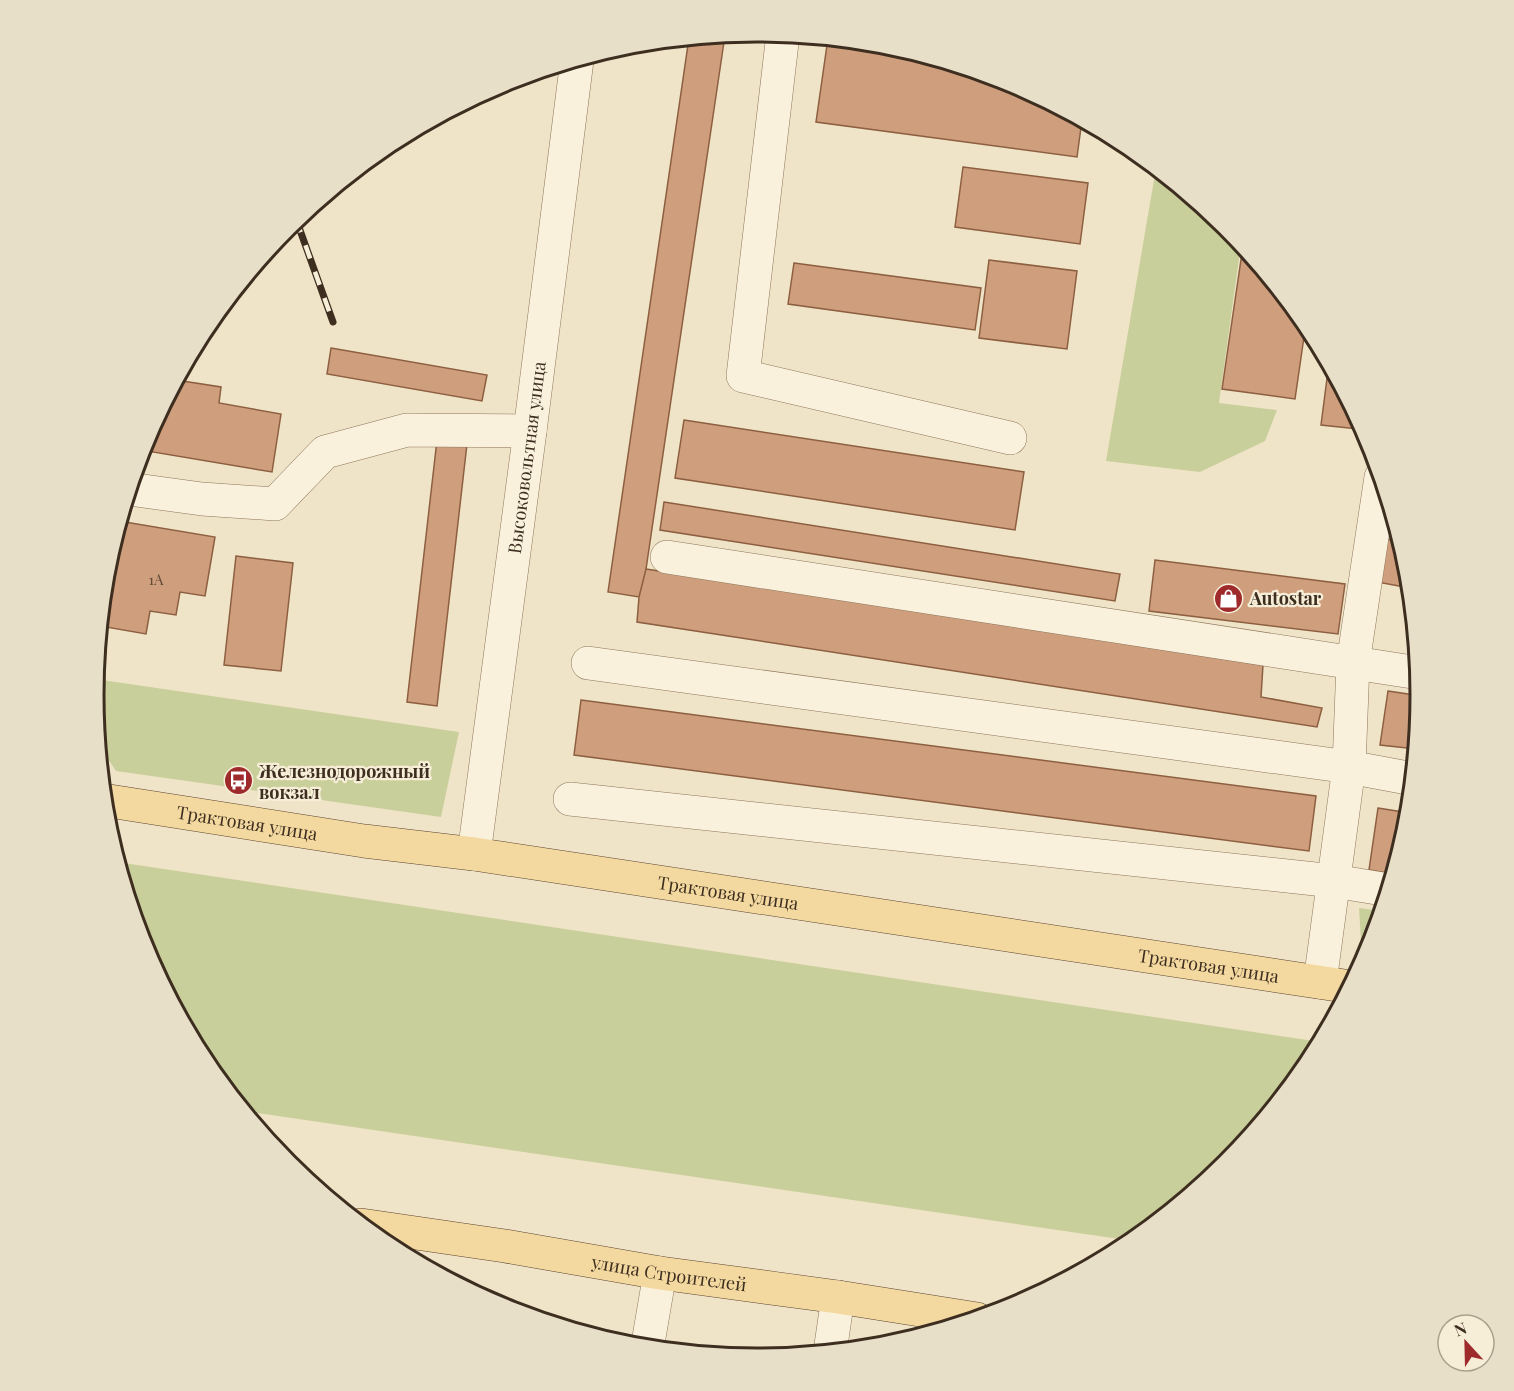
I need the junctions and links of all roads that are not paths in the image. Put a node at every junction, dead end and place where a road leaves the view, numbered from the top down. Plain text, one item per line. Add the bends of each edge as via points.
1 (782, 43) edge
2 (576, 68) edge
3 (530, 431) junction
4 (1010, 438) dead end
5 (137, 490) edge
6 (1379, 494) edge
7 (667, 557) dead end
8 (588, 663) dead end
9 (1353, 663) junction
10 (1409, 672) edge
11 (1349, 767) junction
12 (1405, 778) edge
13 (570, 800) dead end
14 (112, 801) edge
15 (474, 854) junction
16 (1334, 881) junction
17 (1381, 889) edge
18 (1335, 984) edge
19 (378, 1227) edge
20 (660, 1273) junction
21 (838, 1297) junction
22 (960, 1316) edge
23 (649, 1339) edge
24 (831, 1344) edge

1 - 4 street via 743,376
2 - 3 street, Высоковольтная улица
3 - 5 street via 407,430 325,452 276,504
3 - 15 street, Высоковольтная улица
6 - 9 street
7 - 9 street
8 - 11 street
9 - 10 street
9 - 11 street
11 - 12 street
11 - 16 street
13 - 16 street
14 - 15 main road, Трактовая улица
15 - 18 main road, Трактовая улица
16 - 17 street
16 - 18 street
19 - 20 main road, улица Строителей
20 - 21 main road, улица Строителей
20 - 23 street
21 - 22 main road, улица Строителей
21 - 24 street

